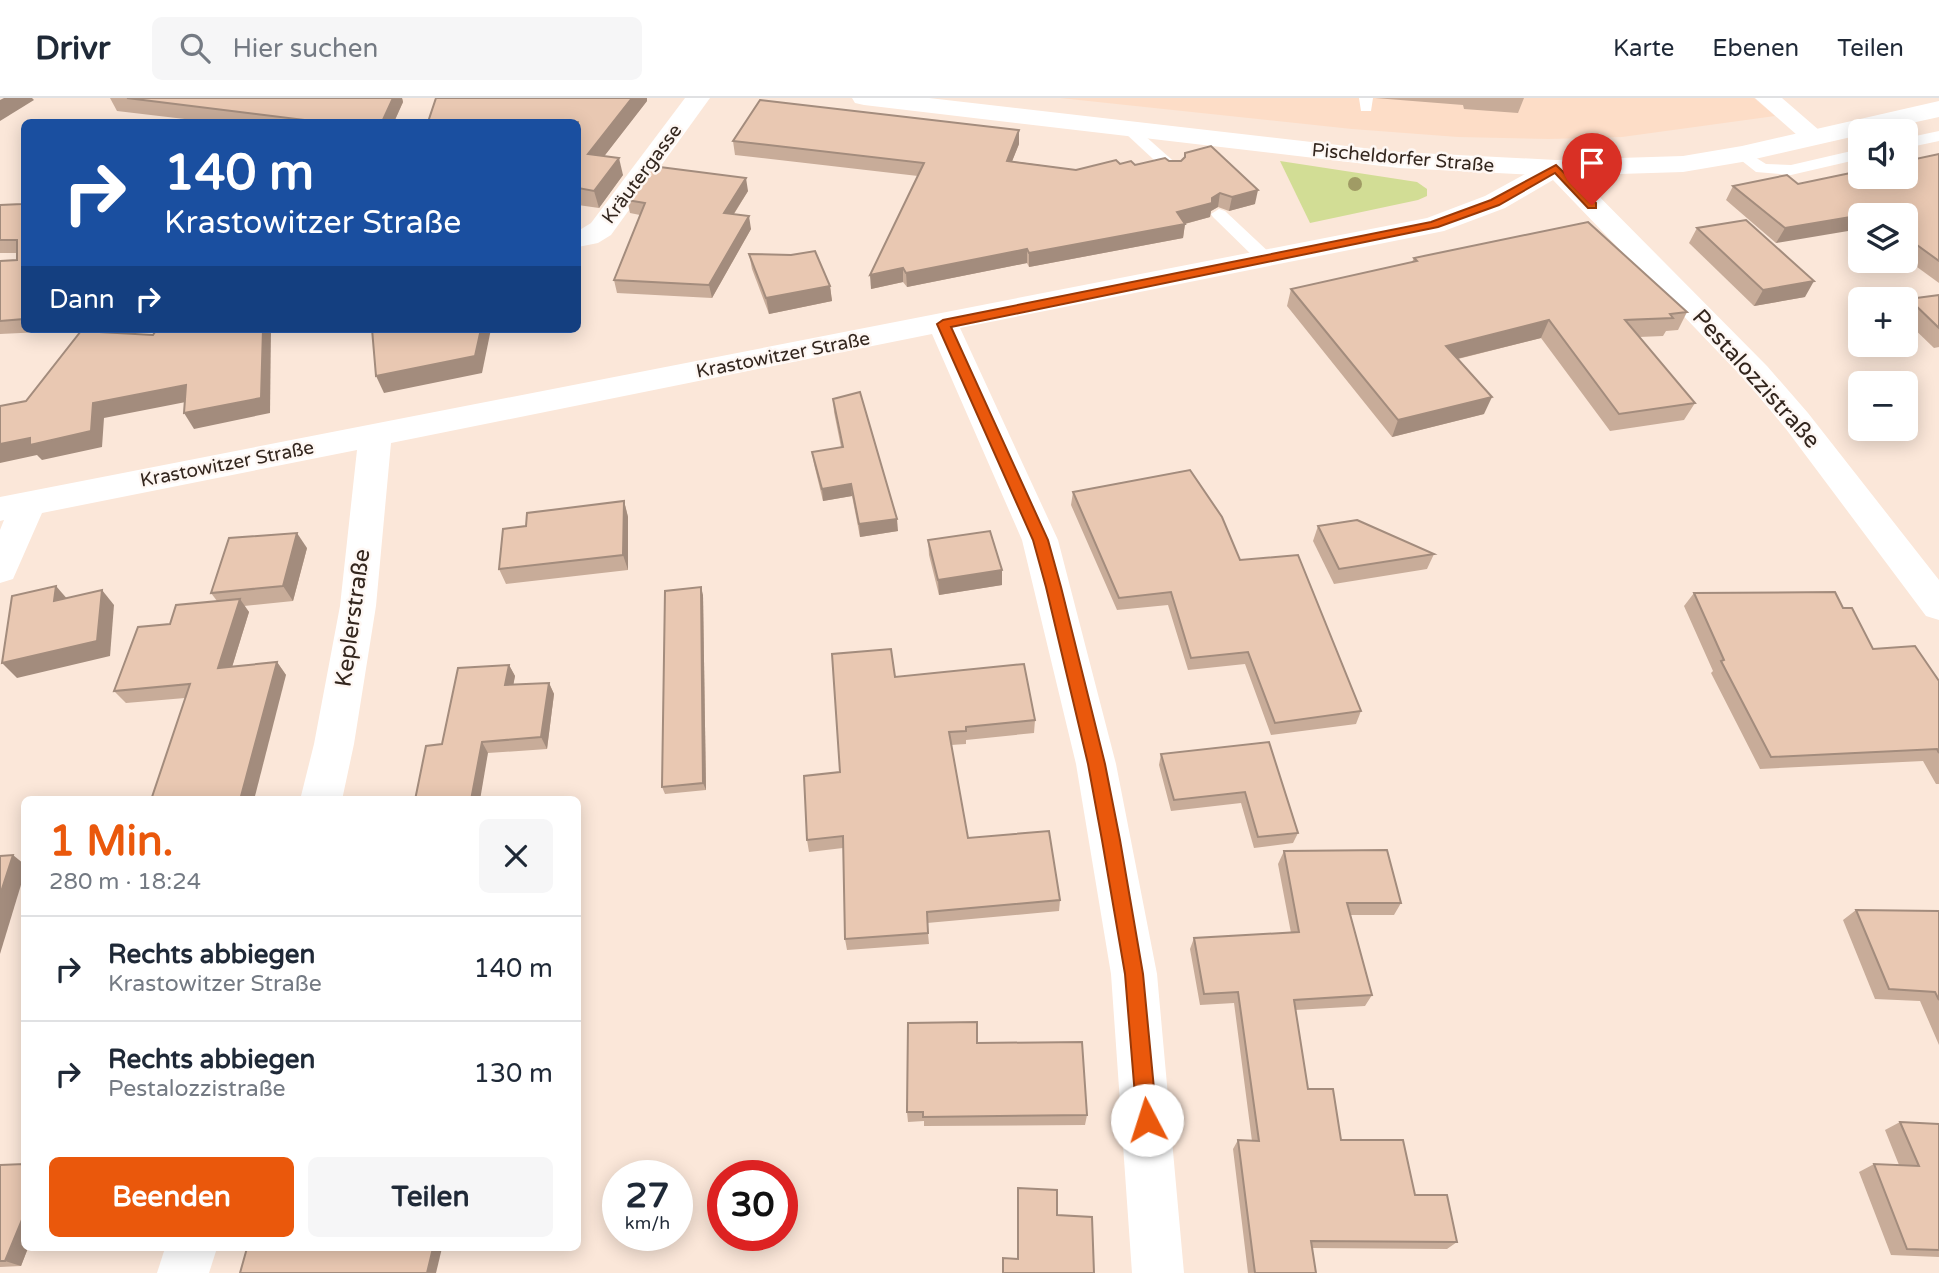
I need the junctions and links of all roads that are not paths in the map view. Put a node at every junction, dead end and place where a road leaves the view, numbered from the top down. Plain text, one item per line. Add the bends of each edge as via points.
1 (698, 98) edge
2 (864, 98) edge
3 (1767, 98) edge
4 (1939, 109) edge
5 (1130, 130) junction
6 (1939, 136) edge
7 (1815, 137) junction
8 (1918, 141) edge
9 (1742, 154) junction
10 (1848, 157) edge
11 (1556, 168) junction
12 (1173, 169) edge
13 (1219, 214) edge
14 (581, 238) edge
15 (1266, 259) junction
16 (943, 324) junction
17 (375, 435) junction
18 (15, 506) edge
19 (0, 569) edge
20 (1939, 606) edge
21 (322, 796) edge
22 (190, 1251) edge
23 (183, 1273) edge
24 (1158, 1273) edge

1 - 14 street, Kräutergasse via 601,229
2 - 5 street, Pischeldorfer Straße
3 - 7 street
4 - 7 street, Pischeldorfer Straße
5 - 11 street, Pischeldorfer Straße via 1399,160
5 - 12 lane
6 - 8 lane
7 - 9 street, Pischeldorfer Straße
9 - 10 lane via 1762,169 1791,170
9 - 11 street, Pischeldorfer Straße via 1683,164
11 - 15 street, Krastowitzer Straße via 1495,202 1434,225
11 - 20 street, Pestalozzistraße via 1756,373
13 - 15 lane
15 - 16 street, Krastowitzer Straße
16 - 17 street, Krastowitzer Straße
16 - 24 street via 1040,540 1096,764 1134,974
17 - 18 street, Krastowitzer Straße
17 - 21 street, Keplerstraße via 358,606
18 - 19 street
22 - 23 street

